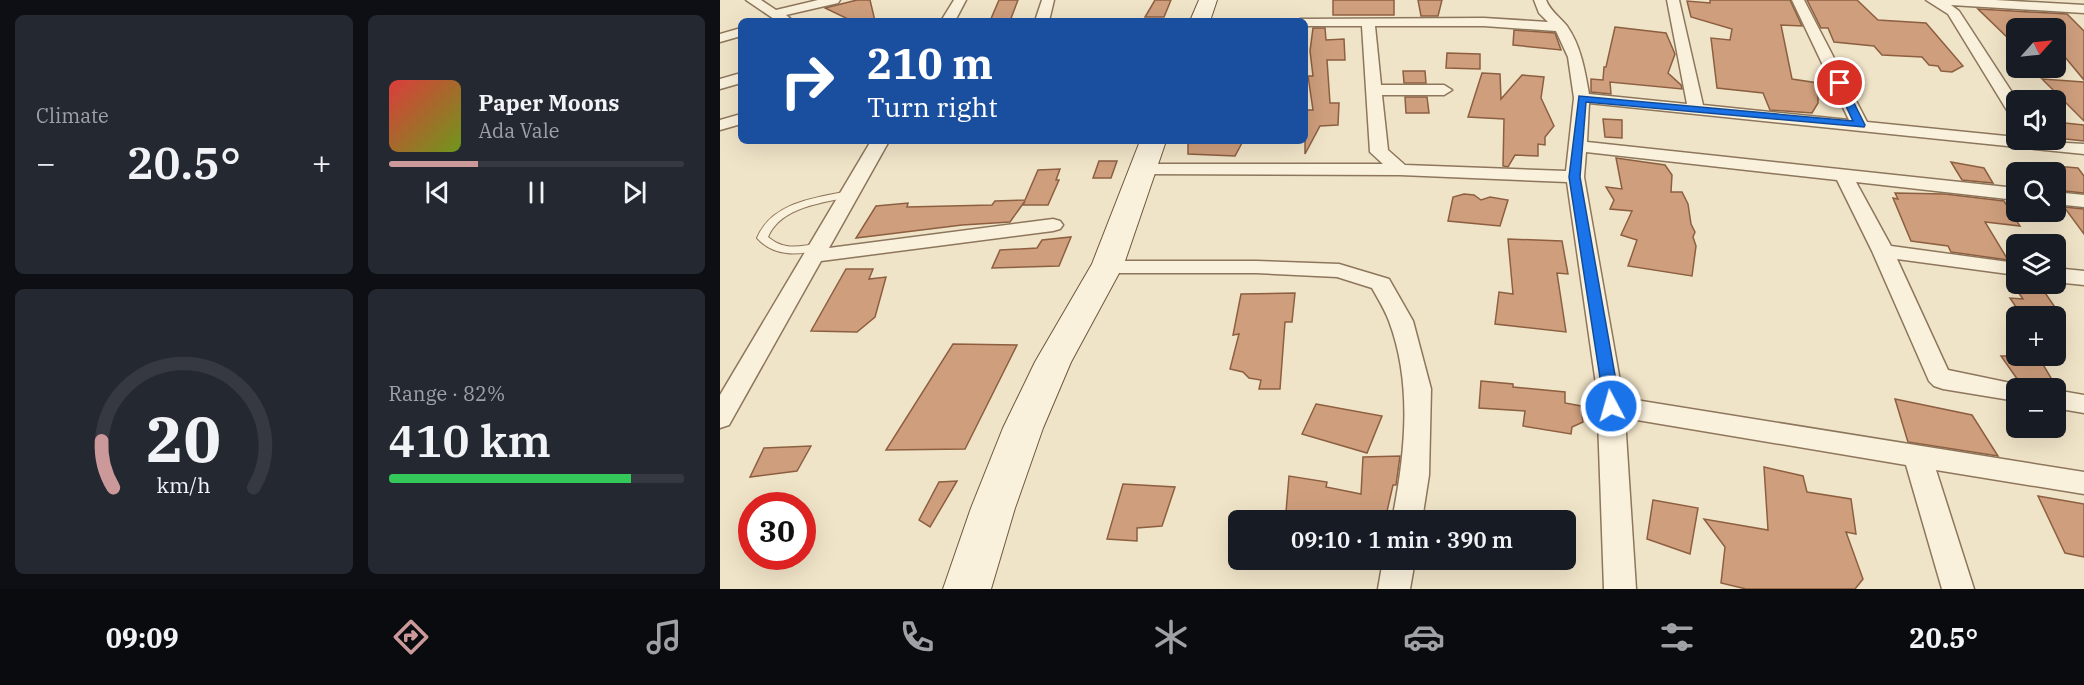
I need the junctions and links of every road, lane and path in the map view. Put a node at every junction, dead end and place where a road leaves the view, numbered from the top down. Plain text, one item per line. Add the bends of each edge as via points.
1 (752, 0) edge
2 (834, 0) edge
3 (960, 0) edge
4 (1048, 0) edge
5 (1208, 0) edge
6 (1540, 0) edge
7 (1674, 0) edge
8 (1798, 0) edge
9 (1933, 0) edge
10 (1981, 1) edge
11 (1956, 6) junction
12 (2078, 8) edge
13 (774, 14) junction
14 (781, 18) edge
15 (950, 18) edge
16 (1043, 18) edge
17 (1201, 18) edge
18 (2084, 21) edge
19 (1308, 22) edge
20 (1368, 22) junction
21 (1561, 27) junction
22 (738, 33) edge
23 (720, 38) edge
24 (738, 79) edge
25 (720, 84) edge
26 (1374, 90) junction
27 (1444, 90) dead end
28 (2006, 94) edge
29 (1582, 98) junction
30 (1696, 109) junction
31 (738, 120) edge
32 (720, 125) edge
33 (1860, 125) junction
34 (2006, 138) edge
35 (878, 144) edge
36 (2066, 146) edge
37 (1579, 147) junction
38 (2084, 149) edge
39 (1379, 152) junction
40 (1147, 155) edge
41 (1361, 170) junction
42 (1400, 170) junction
43 (1843, 174) junction
44 (1575, 177) junction
45 (2006, 193) edge
46 (849, 194) junction
47 (2066, 199) edge
48 (2084, 201) edge
49 (1053, 225) dead end
50 (816, 251) junction
51 (1883, 251) junction
52 (1107, 267) junction
53 (2006, 268) edge
54 (2066, 276) edge
55 (2084, 278) edge
56 (2006, 390) edge
57 (2066, 401) edge
58 (2084, 404) edge
59 (1611, 406) junction
60 (720, 418) edge
61 (1917, 454) junction
62 (2084, 483) edge
63 (1409, 510) edge
64 (1398, 570) edge
65 (967, 589) edge
66 (1394, 589) edge
67 (1620, 589) edge
68 (1958, 589) edge

1 - 13 street
2 - 13 street
3 - 15 street
4 - 16 street
5 - 17 street
6 - 21 street via 1545,13
7 - 30 street
8 - 33 street
9 - 11 street
10 - 11 street
10 - 12 street
11 - 28 street
12 - 18 street
13 - 14 street
19 - 20 street
20 - 21 street via 1484,22
20 - 26 street
21 - 29 street via 1575,57
22 - 23 street
24 - 25 street
26 - 27 street
26 - 39 street
29 - 30 street
29 - 37 street
30 - 33 street
31 - 32 street
33 - 34 street
35 - 46 street
36 - 38 street
37 - 43 street
37 - 44 street
39 - 41 street
39 - 42 street
40 - 41 street
40 - 52 street
41 - 42 street
42 - 44 street
43 - 45 street
43 - 51 street
44 - 59 street
46 - 50 street
46 - 50 lane via 791,210 764,229 762,238 776,250
47 - 48 street
49 - 50 street
50 - 60 street
51 - 53 street
51 - 56 street via 1938,375 1943,380
52 - 63 street via 1339,271 1381,284 1401,321 1418,389 1415,476
52 - 65 street via 1046,375 993,503
54 - 55 street
57 - 58 street
59 - 61 street
59 - 67 street
61 - 62 street
61 - 68 street
64 - 66 street

